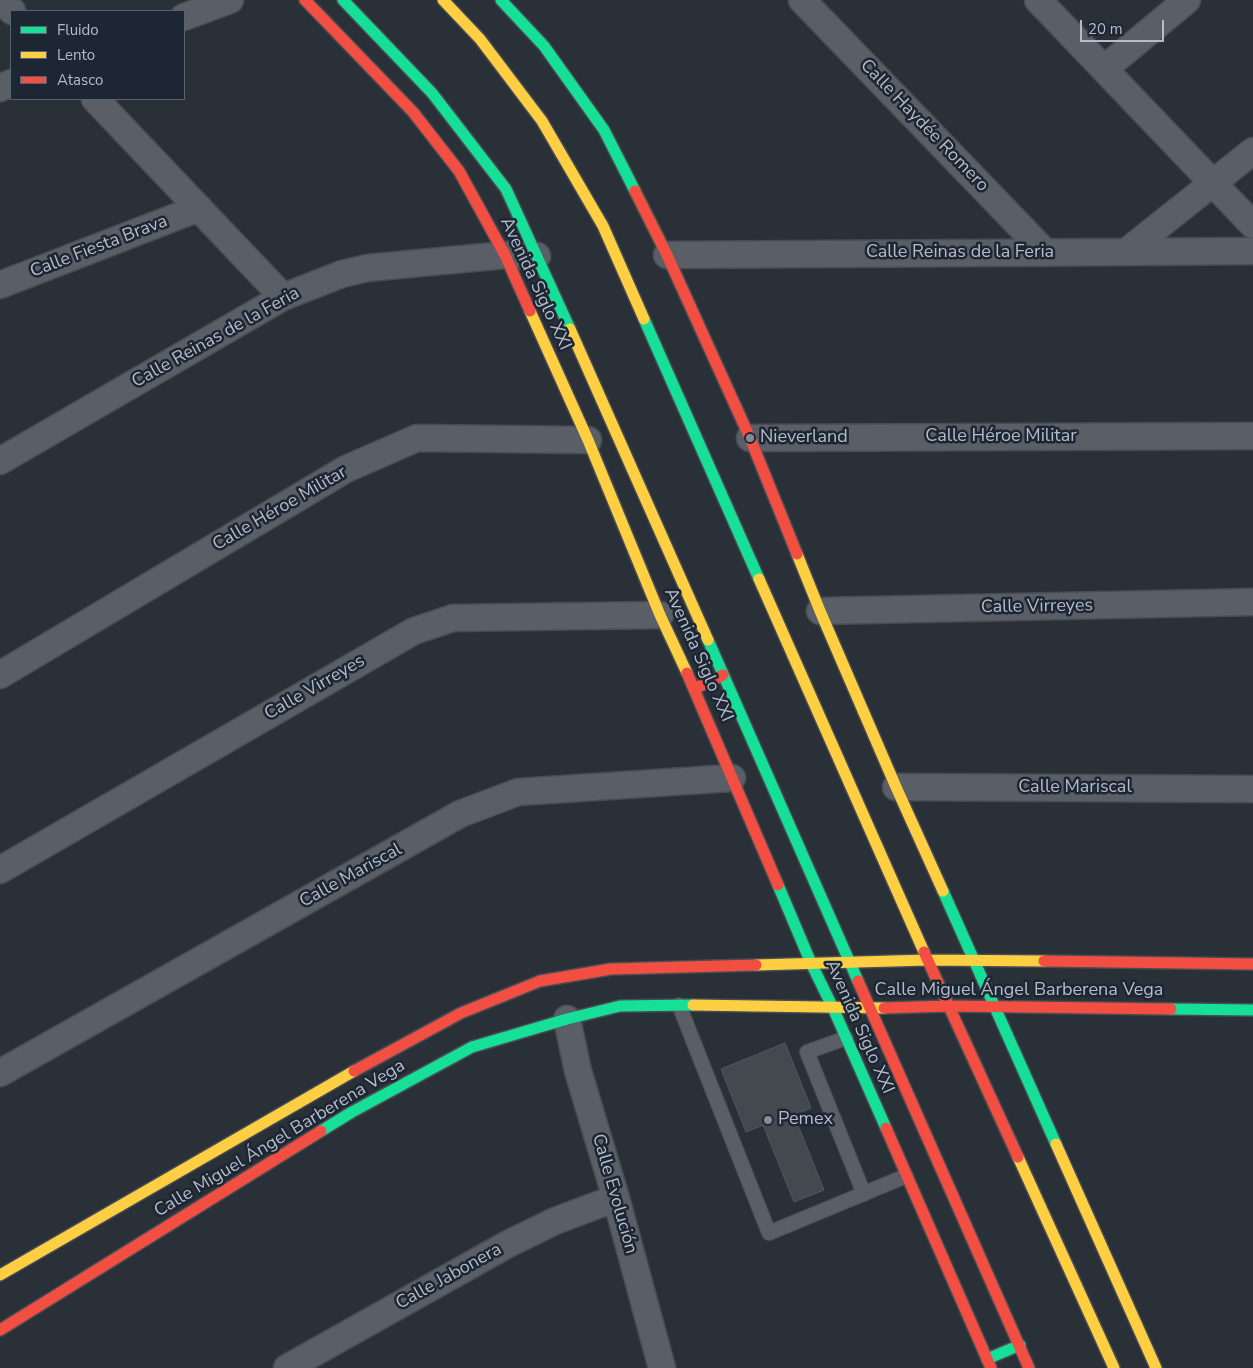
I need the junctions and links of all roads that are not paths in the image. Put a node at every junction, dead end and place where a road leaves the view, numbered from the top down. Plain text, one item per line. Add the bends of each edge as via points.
1 (1, 0) edge
2 (230, 0) edge
3 (305, 0) edge
4 (343, 0) edge
5 (443, 0) edge
6 (501, 0) edge
7 (802, 0) edge
8 (1038, 0) edge
9 (1187, 0) edge
10 (11, 10) edge
11 (185, 17) edge
12 (1104, 69) junction
13 (96, 100) edge
14 (1253, 151) edge
15 (1213, 183) junction
16 (199, 208) junction
17 (1253, 225) edge
18 (1253, 251) edge
19 (1126, 252) junction
20 (1046, 253) junction
21 (667, 254) junction
22 (505, 255) junction
23 (537, 256) junction
24 (0, 286) edge
25 (283, 297) junction
26 (1253, 436) edge
27 (750, 438) junction
28 (588, 440) junction
29 (0, 461) edge
30 (1253, 602) edge
31 (820, 612) junction
32 (660, 615) junction
33 (0, 675) edge
34 (723, 675) junction
35 (694, 689) junction
36 (732, 778) junction
37 (896, 787) junction
38 (1253, 789) edge
39 (0, 870) edge
40 (927, 960) junction
41 (973, 960) junction
42 (850, 962) junction
43 (811, 963) junction
44 (1253, 964) edge
45 (679, 1005) junction
46 (949, 1006) junction
47 (995, 1006) junction
48 (833, 1008) junction
49 (872, 1009) junction
50 (1253, 1010) edge
51 (567, 1019) junction
52 (846, 1038) junction
53 (0, 1073) edge
54 (906, 1176) junction
55 (864, 1194) junction
56 (616, 1198) junction
57 (0, 1275) edge
58 (0, 1330) edge
59 (1020, 1345) junction
60 (989, 1364) edge
61 (656, 1366) edge
62 (287, 1368) edge
63 (1030, 1368) edge
64 (1114, 1368) edge
65 (1156, 1368) edge

1 - 10 street
2 - 11 street
3 - 22 main road, Avenida Siglo XXI via 413,112 459,171
4 - 23 main road, Avenida Siglo XXI via 432,93 506,189
5 - 40 main road via 480,38 542,121 602,226
6 - 21 main road via 544,46 604,130
7 - 20 street, Calle Haydée Romero
8 - 12 street
9 - 12 street
12 - 15 street
13 - 16 street
14 - 15 street
15 - 17 street
15 - 19 street
16 - 24 street, Calle Fiesta Brava
16 - 25 street
18 - 19 street, Calle Reinas de la Feria
19 - 20 street, Calle Reinas de la Feria
20 - 21 street, Calle Reinas de la Feria
21 - 27 main road
22 - 23 street, Calle Reinas de la Feria
22 - 25 street, Calle Reinas de la Feria via 367,268
22 - 28 main road, Avenida Siglo XXI
23 - 34 main road, Avenida Siglo XXI
25 - 29 street, Calle Reinas de la Feria
26 - 27 street, Calle Héroe Militar
27 - 31 main road
28 - 32 main road, Avenida Siglo XXI
28 - 33 street, Calle Héroe Militar via 417,438 346,470
30 - 31 street, Calle Virreyes
31 - 37 main road
32 - 35 main road, Avenida Siglo XXI
32 - 39 street, Calle Virreyes via 453,618 414,631
34 - 35 main road
34 - 42 main road, Avenida Siglo XXI
35 - 36 main road, Avenida Siglo XXI
36 - 43 main road, Avenida Siglo XXI
36 - 53 street, Calle Mariscal via 518,792 460,814
37 - 38 street, Calle Mariscal
37 - 41 main road
40 - 41 main road, Calle Miguel Ángel Barberena Vega
40 - 42 main road, Calle Miguel Ángel Barberena Vega
40 - 46 main road
41 - 44 main road, Calle Miguel Ángel Barberena Vega
41 - 47 main road
42 - 43 main road, Calle Miguel Ángel Barberena Vega
42 - 49 main road, Avenida Siglo XXI
43 - 48 main road, Avenida Siglo XXI
43 - 57 main road, Calle Miguel Ángel Barberena Vega via 611,970 540,981 461,1013 334,1082
45 - 48 main road, Calle Miguel Ángel Barberena Vega
45 - 51 main road, Calle Miguel Ángel Barberena Vega via 620,1006
45 - 55 lane via 769,1233
46 - 47 main road, Calle Miguel Ángel Barberena Vega
46 - 49 main road, Calle Miguel Ángel Barberena Vega
46 - 64 main road
47 - 50 main road, Calle Miguel Ángel Barberena Vega
47 - 65 main road
48 - 49 main road, Calle Miguel Ángel Barberena Vega
48 - 52 main road, Avenida Siglo XXI
49 - 59 main road, Avenida Siglo XXI
51 - 56 street, Calle Evolución via 578,1071
51 - 58 main road, Calle Miguel Ángel Barberena Vega via 472,1047 352,1112
52 - 54 main road, Avenida Siglo XXI
52 - 55 lane via 807,1052
54 - 55 lane
54 - 60 main road, Avenida Siglo XXI
56 - 61 street, Calle Evolución
56 - 62 street, Calle Jabonera via 555,1221 508,1244
59 - 60 main road
59 - 63 main road, Avenida Siglo XXI

